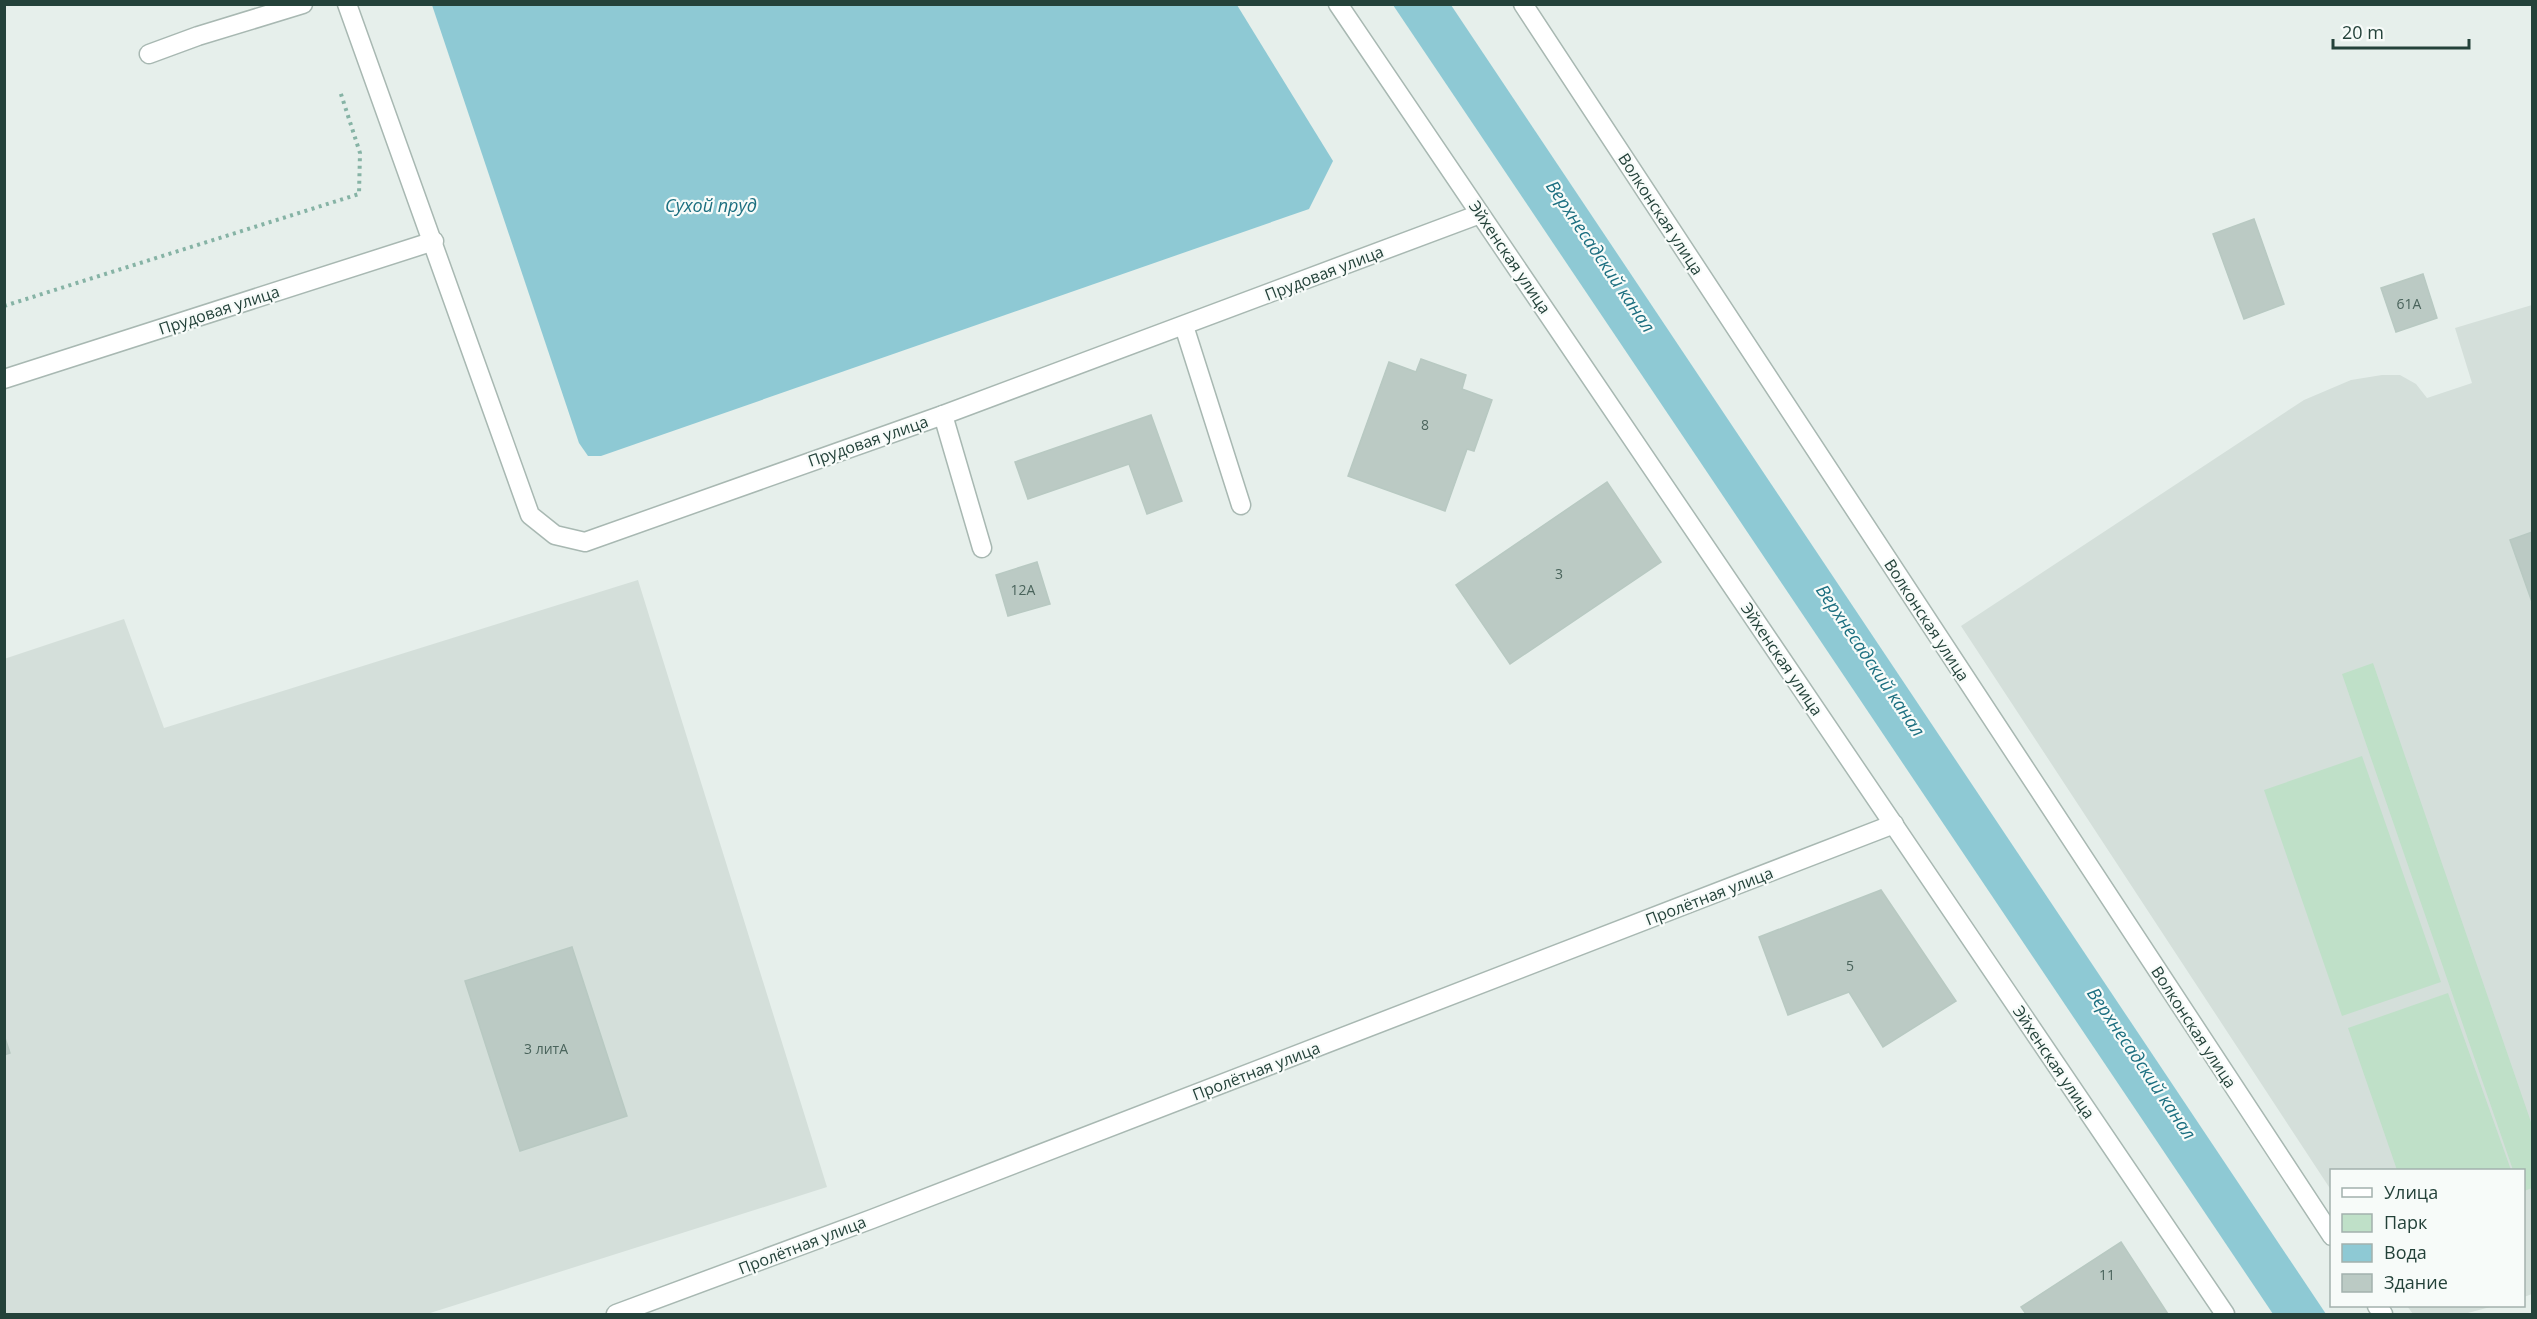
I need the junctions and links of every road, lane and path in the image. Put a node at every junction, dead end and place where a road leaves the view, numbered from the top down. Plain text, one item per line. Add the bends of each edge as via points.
1 (303, 4) edge
2 (347, 4) edge
3 (1338, 4) edge
4 (1523, 4) edge
5 (149, 54) dead end
6 (339, 90) dead end
7 (1480, 214) junction
8 (434, 241) junction
9 (4, 306) edge
10 (1184, 326) junction
11 (4, 380) edge
12 (943, 415) junction
13 (1241, 505) dead end
14 (982, 548) dead end
15 (1894, 824) junction
16 (2330, 1234) edge
17 (616, 1314) edge
18 (2225, 1314) edge

1 - 5 street
2 - 8 street, Прудовая улица
3 - 7 street, Эйхенская улица
4 - 16 street, Волконская улица
6 - 9 path via 360,153 359,194
7 - 10 street, Прудовая улица
7 - 15 street, Эйхенская улица
8 - 11 street, Прудовая улица
8 - 12 street, Прудовая улица via 530,514 555,535 585,542
10 - 12 street, Прудовая улица
10 - 13 street
12 - 14 street
15 - 17 street, Пролётная улица
15 - 18 street, Эйхенская улица

